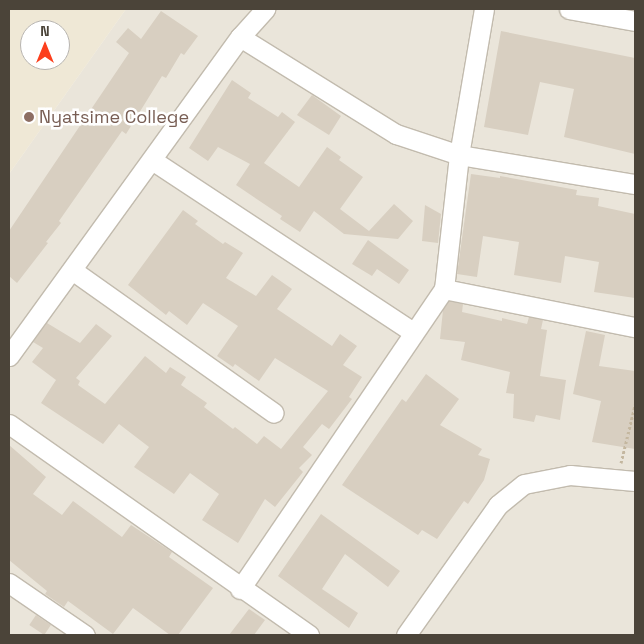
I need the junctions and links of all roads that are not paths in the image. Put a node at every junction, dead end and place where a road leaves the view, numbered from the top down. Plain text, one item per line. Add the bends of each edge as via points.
1 (265, 9) edge
2 (484, 9) edge
3 (569, 9) edge
4 (635, 21) edge
5 (240, 37) junction
6 (460, 155) junction
7 (152, 160) junction
8 (635, 184) edge
9 (72, 270) junction
10 (444, 289) junction
11 (635, 327) edge
12 (414, 332) junction
13 (9, 356) edge
14 (274, 413) dead end
15 (9, 424) edge
16 (626, 479) edge
17 (9, 583) edge
18 (240, 589) junction
19 (85, 635) edge
20 (309, 635) edge
21 (406, 635) edge

1 - 5 street
2 - 6 street
3 - 4 street
5 - 6 street via 396,134
5 - 7 street
6 - 8 street
6 - 10 street
7 - 9 street
7 - 12 street
9 - 13 street
9 - 14 street
10 - 11 street
10 - 12 street
12 - 18 street
15 - 18 street
16 - 21 street via 570,475 524,484 498,505
17 - 19 street
18 - 20 street

